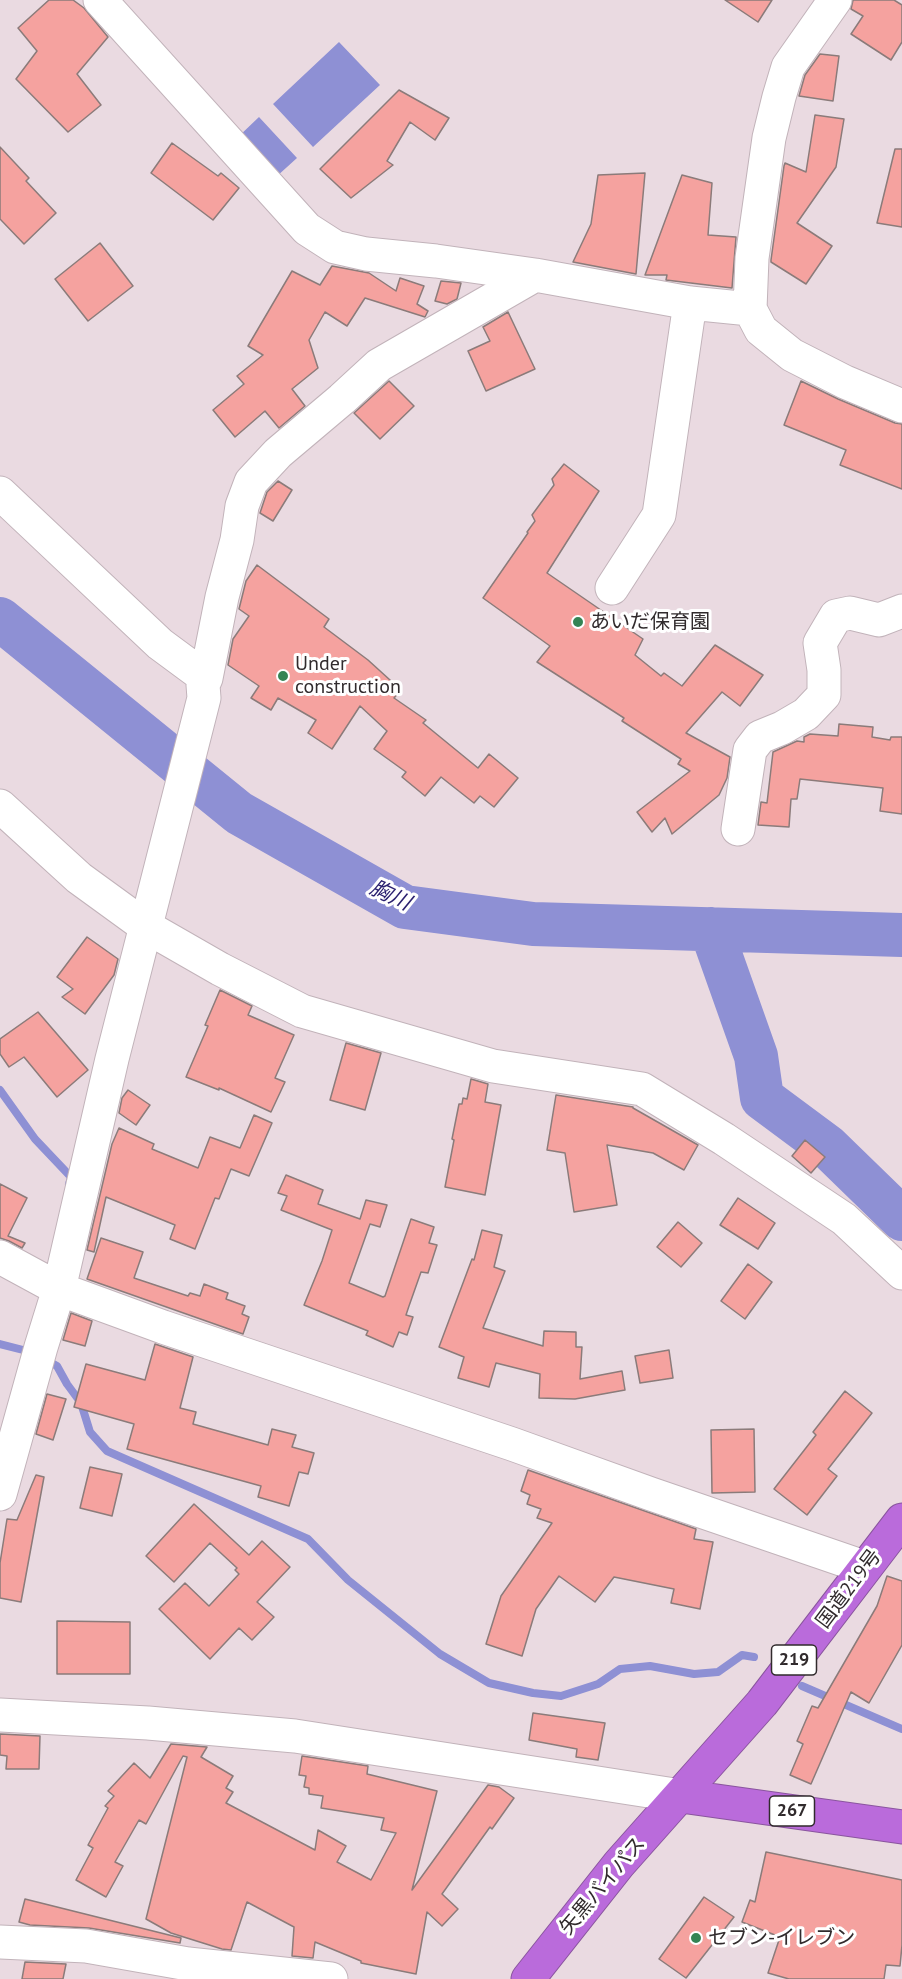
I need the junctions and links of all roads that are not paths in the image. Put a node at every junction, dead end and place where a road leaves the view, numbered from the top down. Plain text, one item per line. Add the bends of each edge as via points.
1 (100, 0) edge
2 (836, 0) edge
3 (535, 275) junction
4 (690, 303) junction
5 (750, 309) junction
6 (902, 406) edge
7 (0, 493) edge
8 (612, 588) dead end
9 (902, 611) edge
10 (205, 688) junction
11 (0, 806) edge
12 (738, 829) dead end
13 (148, 918) junction
14 (0, 1257) edge
15 (902, 1273) edge
16 (59, 1289) junction
17 (0, 1494) edge
18 (902, 1520) edge
19 (864, 1568) junction
20 (0, 1715) edge
21 (681, 1796) junction
22 (902, 1827) edge
23 (0, 1942) edge
24 (331, 1979) edge
25 (528, 1979) edge

1 - 3 street via 307,229 335,247
2 - 5 street via 788,67 779,97 769,138 752,258
3 - 4 street
3 - 10 street via 379,365 278,453 251,482 242,506
4 - 5 street
4 - 8 street via 659,515
5 - 6 street via 761,330 792,355
7 - 10 street
9 - 12 street via 879,620 850,613 836,616 820,643 824,694 806,714 760,737 750,750
10 - 13 street
11 - 13 street via 79,878
13 - 15 street via 220,969 302,1011 493,1066 642,1089 844,1219
13 - 16 street
14 - 16 street
16 - 17 street
16 - 19 street
18 - 19 highway, 国道219号 / 219
19 - 21 highway, 国道219号 / 219 via 762,1703
20 - 21 street via 295,1736
21 - 22 highway, 267
21 - 25 highway, 矢黒バイパス / 219 via 619,1864
23 - 24 street via 86,1946 188,1964

